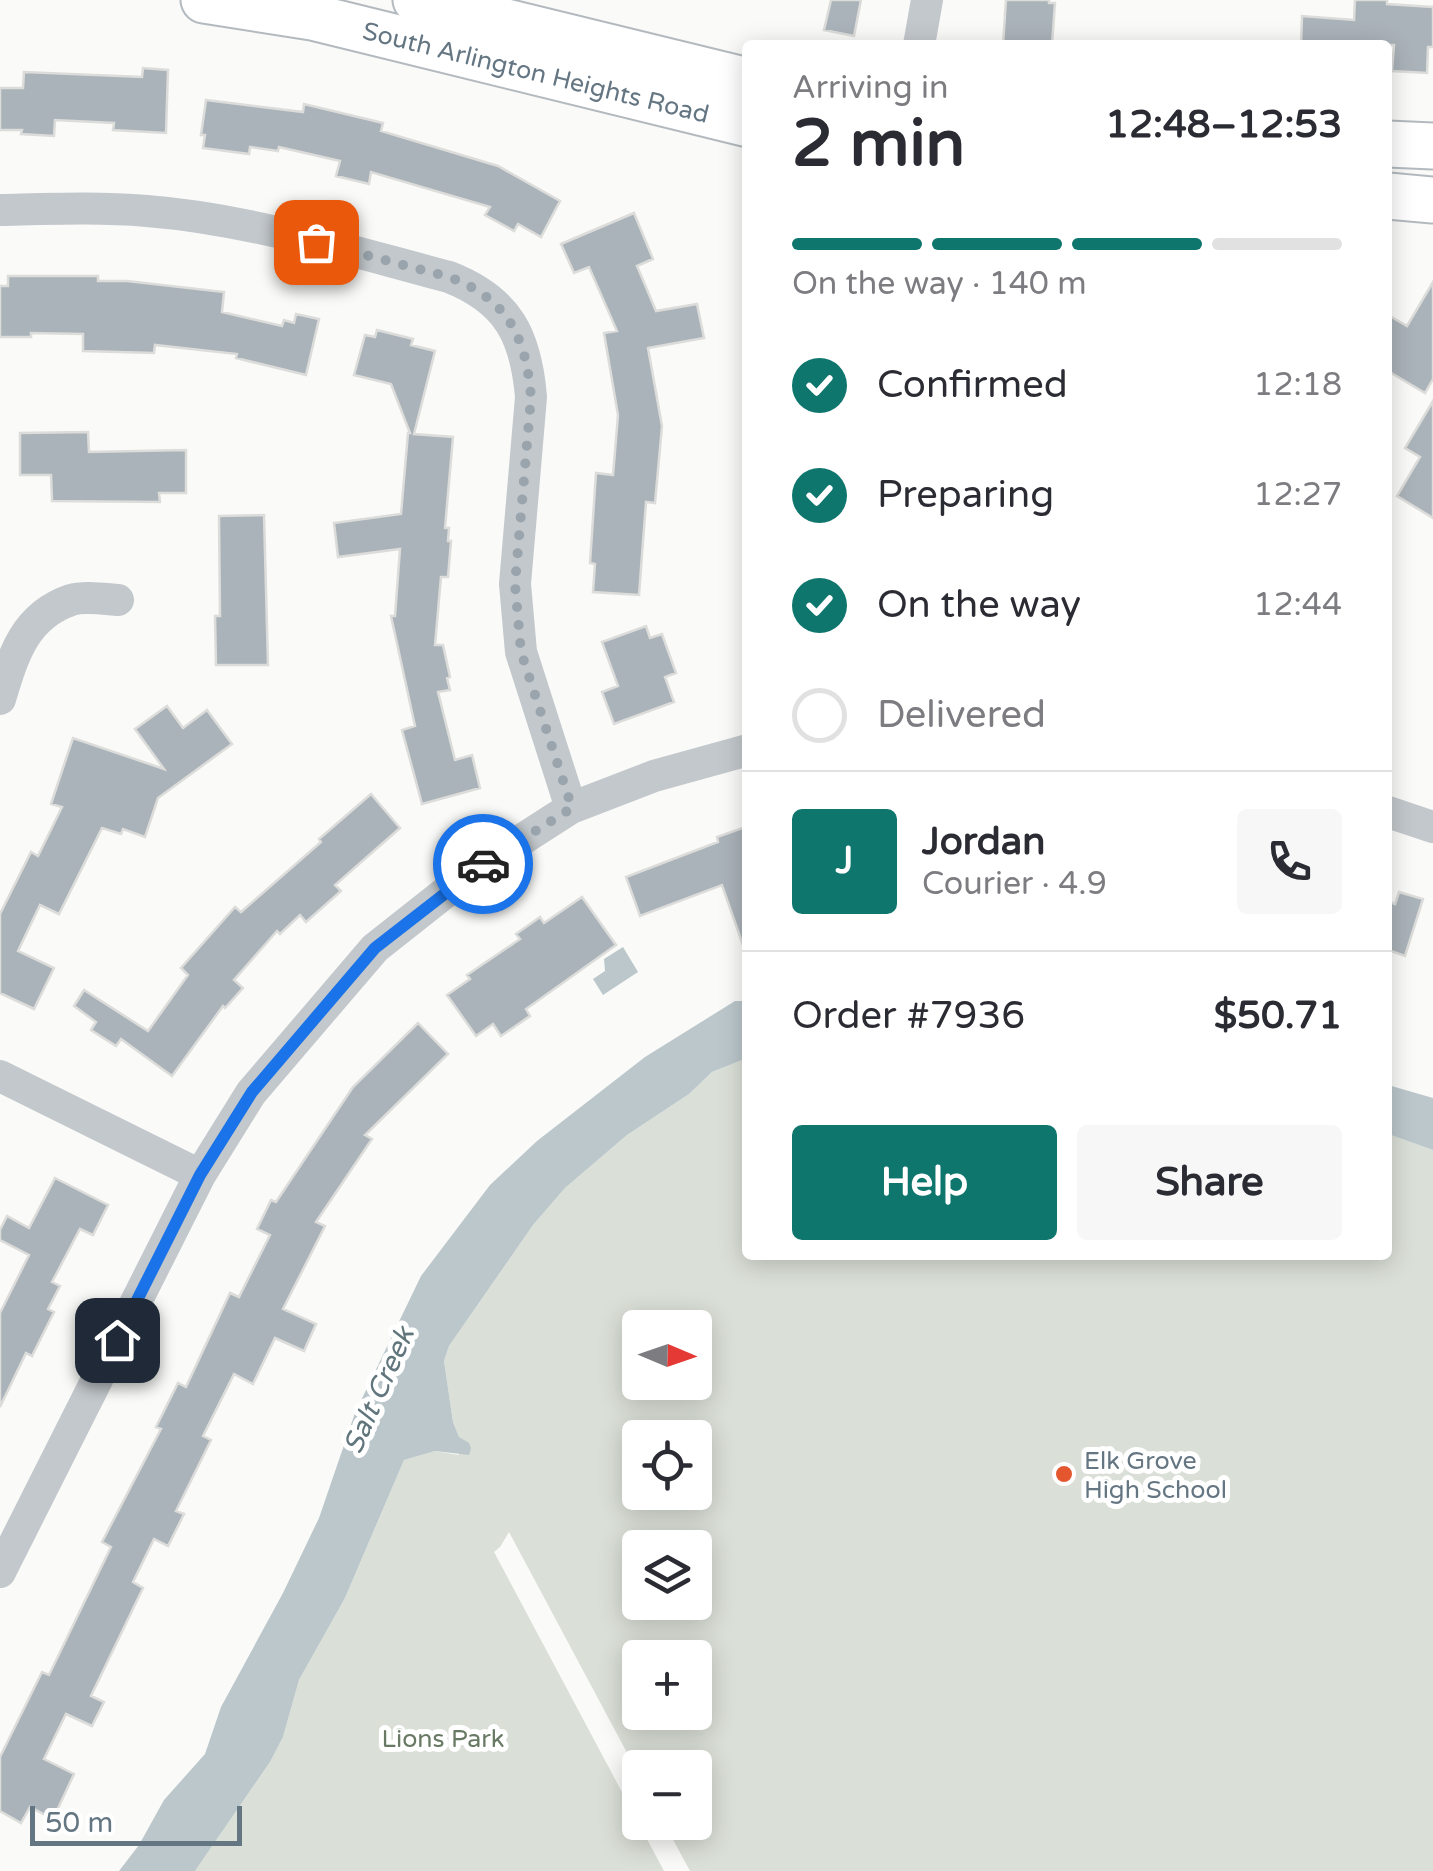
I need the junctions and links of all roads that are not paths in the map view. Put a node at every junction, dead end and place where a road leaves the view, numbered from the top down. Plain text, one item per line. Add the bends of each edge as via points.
1 (204, 0) edge
2 (416, 0) edge
3 (927, 0) edge
4 (920, 40) edge
5 (742, 81) edge
6 (742, 123) edge
7 (1392, 144) edge
8 (1433, 146) edge
9 (1392, 196) edge
10 (1433, 200) edge
11 (0, 210) edge
12 (118, 600) dead end
13 (0, 699) edge
14 (742, 752) edge
15 (572, 808) junction
16 (1392, 813) edge
17 (1433, 826) edge
18 (0, 1076) edge
19 (200, 1175) junction
20 (0, 1572) edge

1 - 6 main road, South Arlington Heights Road via 312,17
2 - 5 main road, South Arlington Heights Road
3 - 4 street
7 - 8 main road
9 - 10 main road
11 - 15 street via 148,211 215,220 449,277 492,299 516,333 529,372 515,584 521,652
12 - 13 street via 73,599 37,618 15,652
14 - 15 street
15 - 19 street via 470,872 375,948 252,1092
16 - 17 street
18 - 19 street
19 - 20 street

